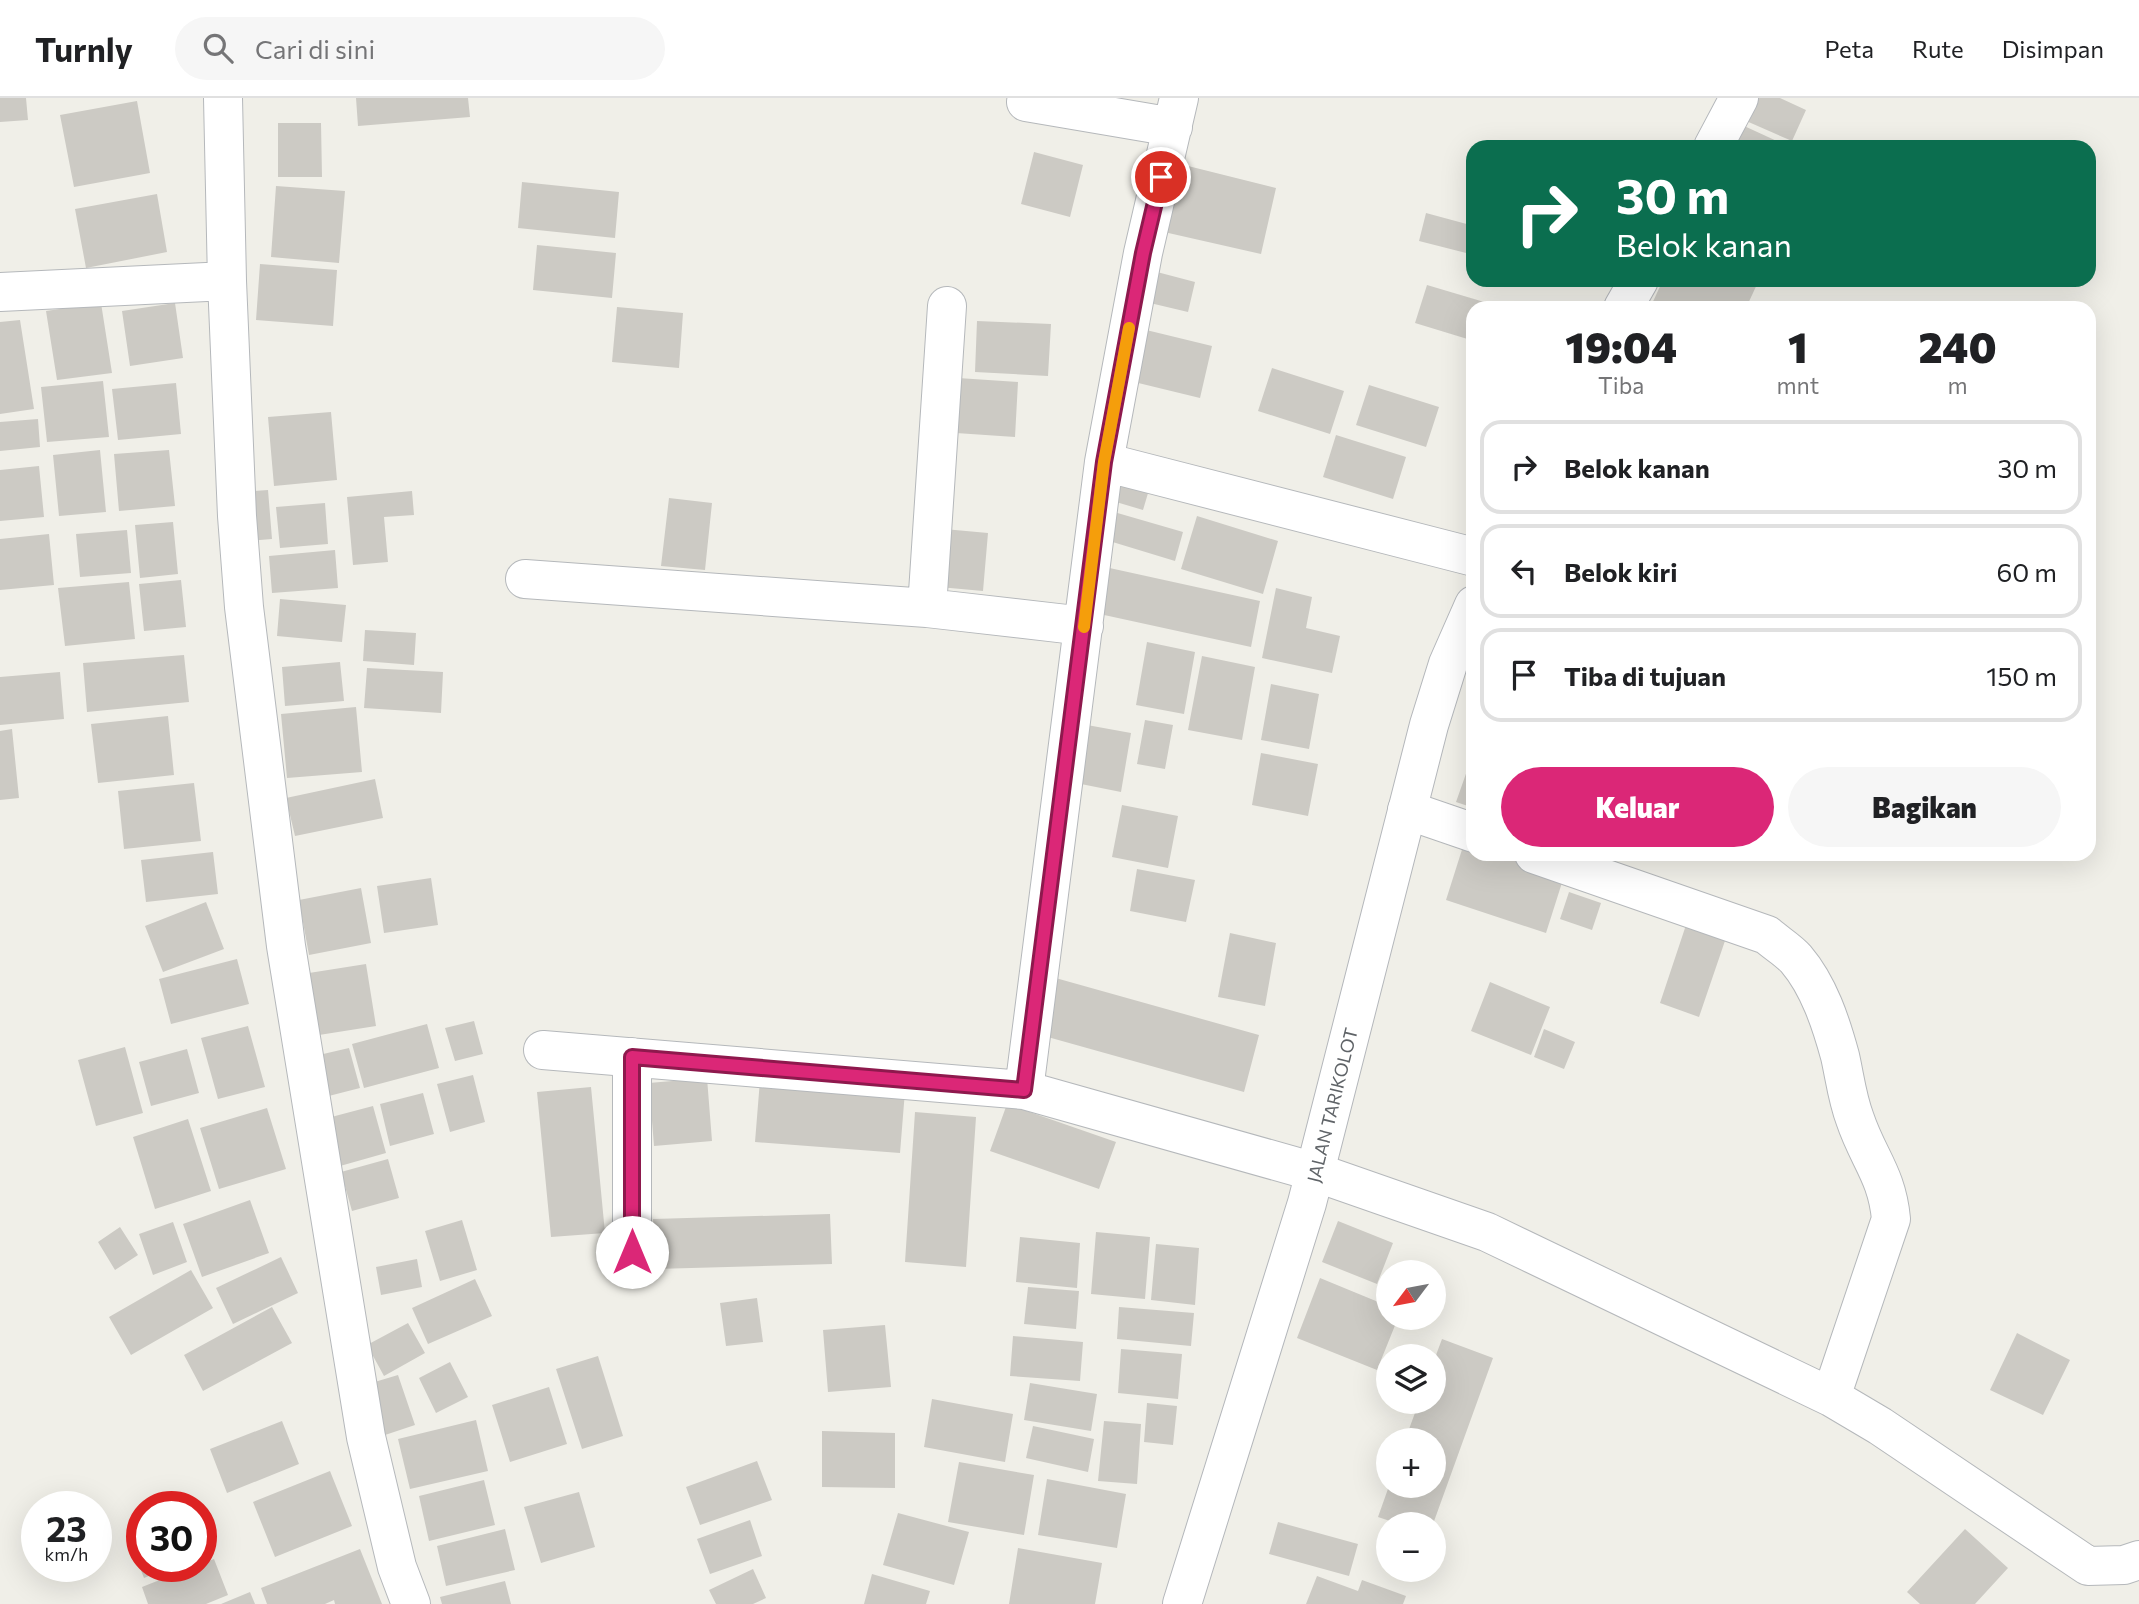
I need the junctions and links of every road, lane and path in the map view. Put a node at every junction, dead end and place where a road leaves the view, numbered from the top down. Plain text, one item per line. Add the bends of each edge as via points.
1 (223, 98) edge
2 (1739, 98) edge
3 (1026, 102) dead end
4 (1176, 112) edge
5 (1717, 140) edge
6 (227, 281) junction
7 (0, 292) edge
8 (947, 306) dead end
9 (1104, 462) junction
10 (1466, 555) edge
11 (525, 579) dead end
12 (927, 608) junction
13 (1466, 623) edge
14 (1084, 626) junction
15 (1407, 810) junction
16 (1466, 830) edge
17 (1554, 861) edge
18 (543, 1050) dead end
19 (632, 1057) junction
20 (1024, 1090) junction
21 (1315, 1172) junction
22 (632, 1252) dead end
23 (1831, 1397) junction
24 (2139, 1560) edge
25 (411, 1604) edge
26 (1182, 1604) edge

1 - 6 street
2 - 5 street
3 - 4 street
4 - 9 street via 1143,253
6 - 7 street
6 - 25 street via 244,607 286,946 366,1437 397,1567
8 - 12 street
9 - 10 street
9 - 14 street
11 - 12 street
12 - 14 street
13 - 15 street, JALAN TARIKOLOT via 1448,664
14 - 20 street
15 - 16 street
15 - 21 street, JALAN TARIKOLOT
17 - 23 street via 1767,935 1796,958 1818,991 1840,1057 1846,1097 1889,1195 1891,1219
18 - 19 street
19 - 20 street
19 - 22 street
20 - 21 street
21 - 23 street via 1487,1233
21 - 26 street, JALAN TARIKOLOT
23 - 24 street via 2088,1566

